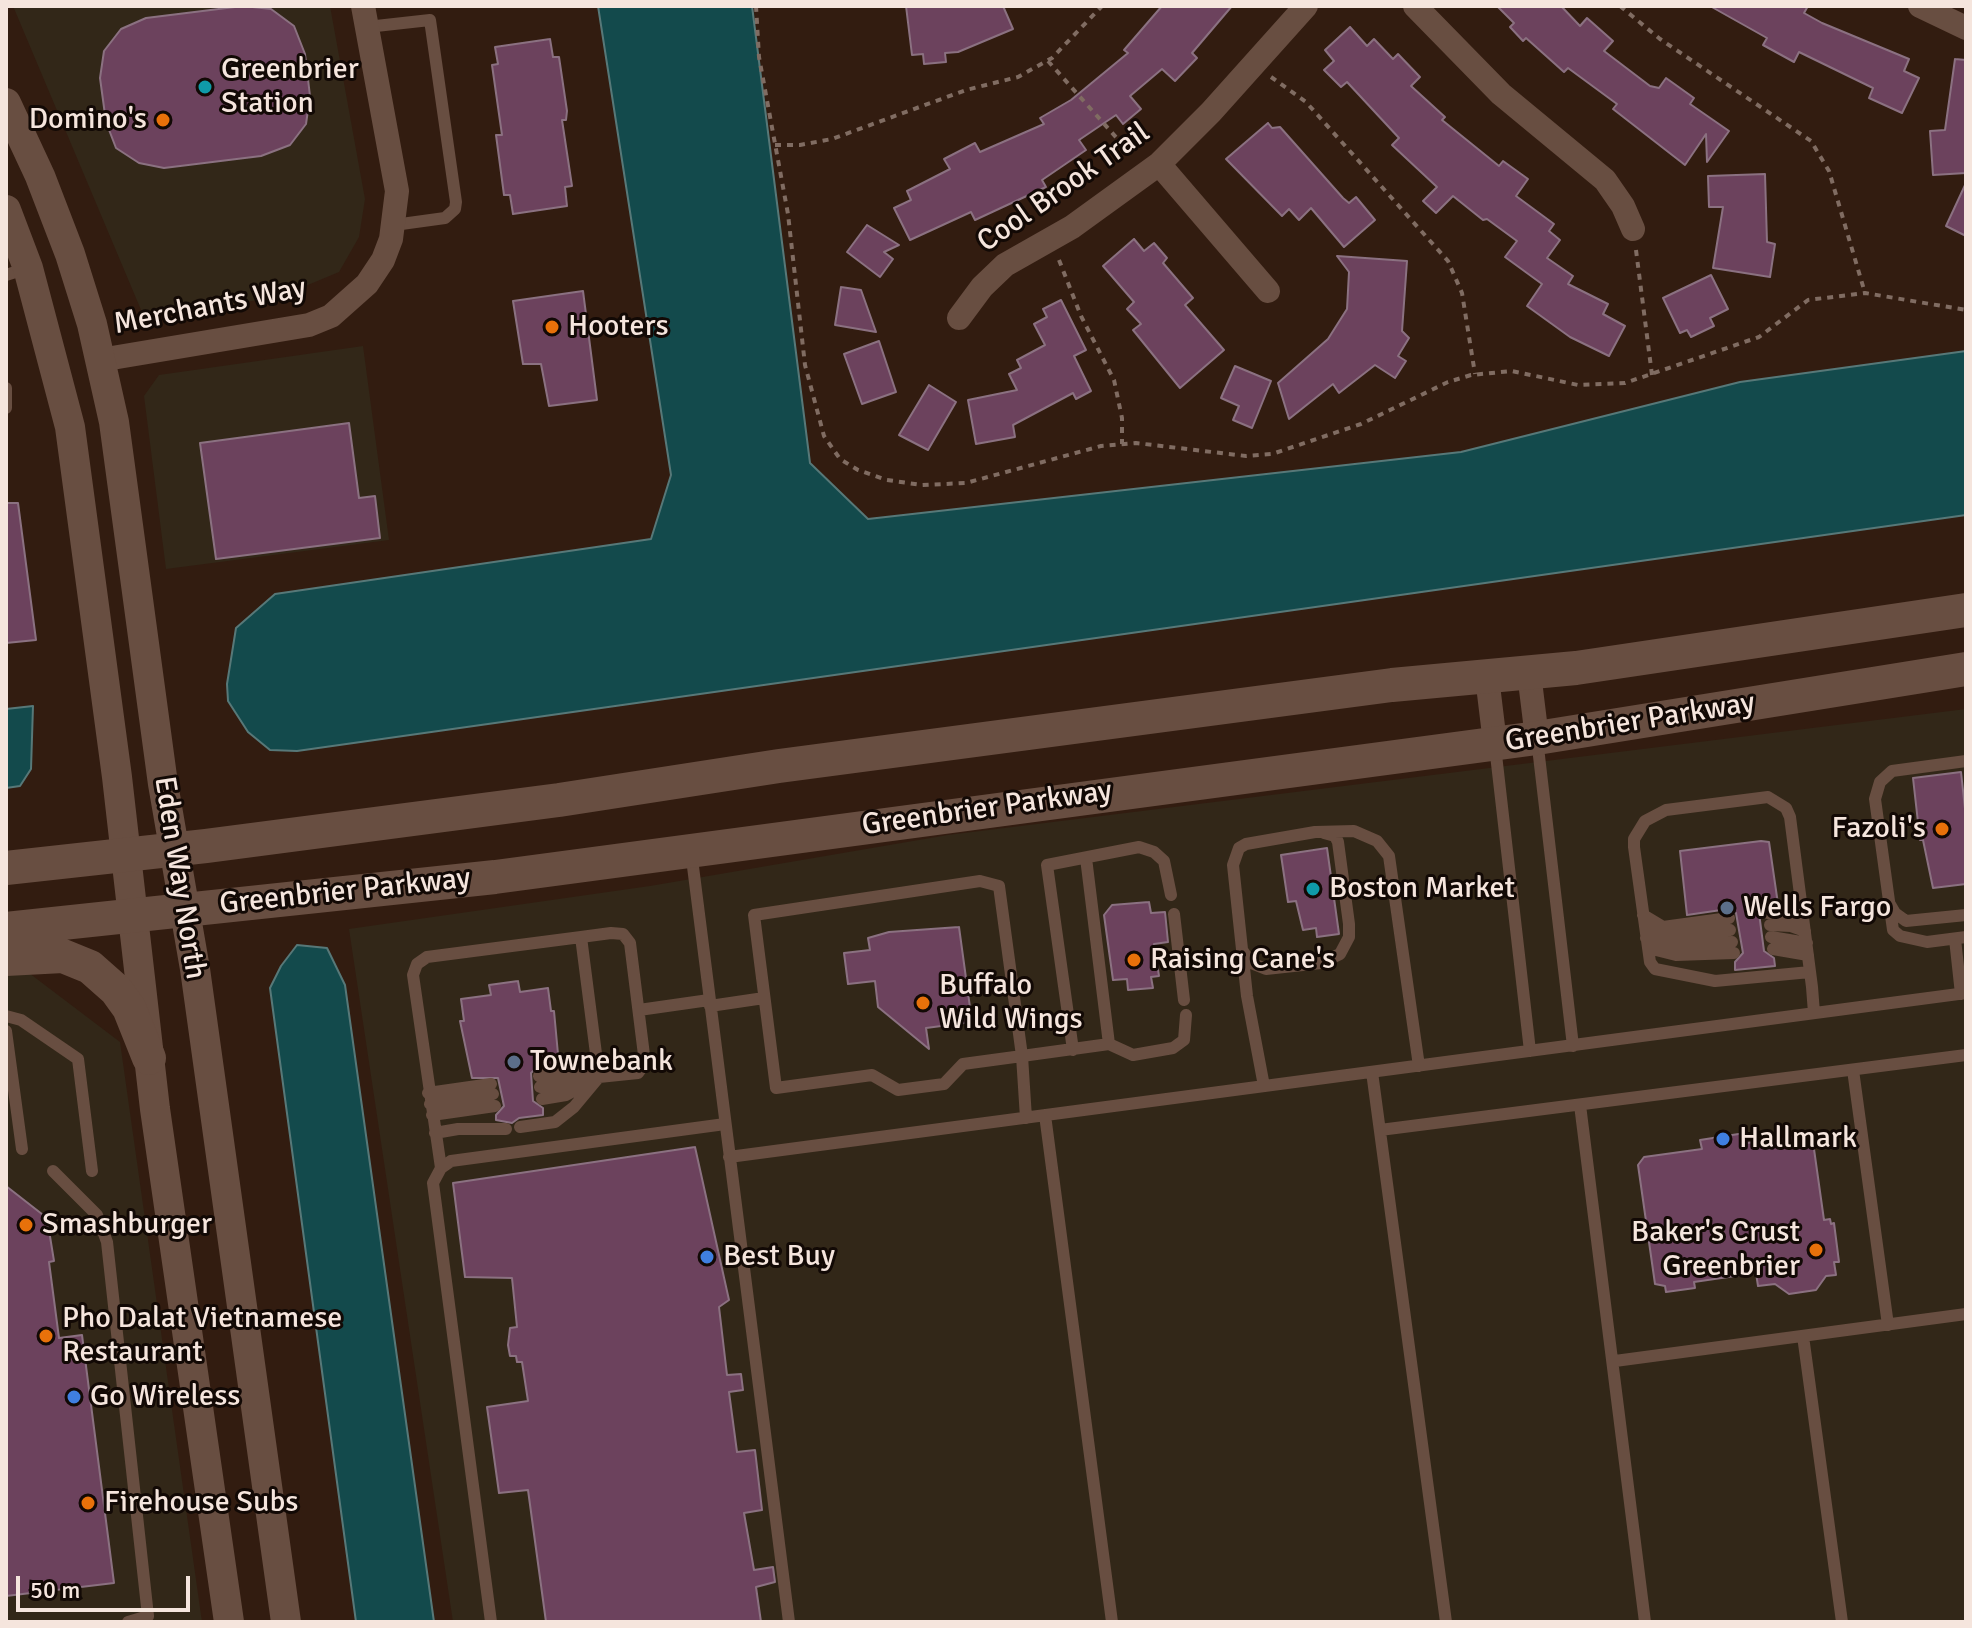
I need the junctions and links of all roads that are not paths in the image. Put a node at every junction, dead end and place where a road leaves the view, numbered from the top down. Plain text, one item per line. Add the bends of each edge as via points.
1 (1306, 6) edge
2 (1415, 6) edge
3 (1920, 6) edge
4 (365, 17) edge
5 (1966, 28) edge
6 (6, 103) edge
7 (1154, 168) junction
8 (6, 210) edge
9 (394, 225) junction
10 (1633, 229) road end
11 (17, 272) edge
12 (1268, 291) dead end
13 (959, 318) dead end
14 (100, 360) junction
15 (7, 390) edge
16 (6, 408) edge
17 (1966, 610) edge
18 (1966, 669) edge
19 (1529, 673) junction
20 (1487, 677) junction
21 (1537, 738) junction
22 (1495, 743) junction
23 (1966, 761) edge
24 (1950, 763) junction
25 (1966, 774) edge
26 (1315, 832) junction
27 (175, 849) junction
28 (690, 850) junction
29 (126, 854) junction
30 (1086, 858) junction
31 (6, 868) edge
32 (1171, 895) dead end
33 (1887, 899) junction
34 (186, 909) junction
35 (132, 914) junction
36 (1174, 914) dead end
37 (1966, 915) edge
38 (6, 929) edge
39 (1646, 932) junction
40 (581, 937) junction
41 (1806, 937) junction
42 (1960, 938) edge
43 (1241, 947) junction
44 (6, 959) edge
45 (1810, 972) junction
46 (1964, 993) edge
47 (764, 998) junction
48 (1184, 1000) dead end
49 (710, 1003) junction
50 (639, 1010) junction
51 (1814, 1013) junction
52 (1186, 1015) dead end
53 (6, 1016) edge
54 (6, 1031) edge
55 (1109, 1044) junction
56 (1573, 1046) junction
57 (1073, 1050) junction
58 (1530, 1051) junction
59 (1966, 1055) edge
60 (1022, 1056) junction
61 (149, 1058) junction
62 (1419, 1066) junction
63 (1853, 1070) junction
64 (1372, 1072) junction
65 (599, 1077) junction
66 (1264, 1086) junction
67 (430, 1104) junction
68 (1580, 1105) junction
69 (1045, 1115) junction
70 (1026, 1118) junction
71 (725, 1124) junction
72 (520, 1127) dead end
73 (506, 1129) dead end
74 (1380, 1130) junction
75 (435, 1133) junction
76 (22, 1149) dead end
77 (729, 1157) junction
78 (441, 1168) junction
79 (53, 1171) dead end
80 (92, 1171) dead end
81 (1966, 1314) edge
82 (1888, 1325) junction
83 (1803, 1336) junction
84 (1615, 1361) junction
85 (128, 1622) edge
86 (229, 1622) edge
87 (286, 1622) edge
88 (491, 1622) edge
89 (789, 1622) edge
90 (1112, 1622) edge
91 (1446, 1622) edge
92 (1645, 1622) edge
93 (1842, 1622) edge

1 - 7 street, Cool Brook Trail
2 - 10 street via 1501,94 1605,180
3 - 5 street
4 - 9 street, Merchants Way via 397,191
4 - 9 lane via 430,20 454,187 451,214
6 - 14 street, Eden Way North via 70,254
7 - 12 street
7 - 13 street, Cool Brook Trail via 1005,265
8 - 11 street, Eden Way North
9 - 14 street, Merchants Way via 383,260 367,284 323,319 290,330
11 - 29 street, Eden Way North via 70,427
14 - 27 street, Eden Way North via 114,422
15 - 16 lane
17 - 19 main road, Greenbrier Parkway
18 - 21 main road, Greenbrier Parkway
19 - 20 main road, Greenbrier Parkway
19 - 21 street
20 - 22 street
20 - 27 main road, Greenbrier Parkway via 1392,685
21 - 22 main road, Greenbrier Parkway
21 - 56 lane
22 - 28 main road, Greenbrier Parkway
22 - 58 lane
23 - 24 lane
24 - 25 lane
24 - 33 lane via 1892,771 1880,782 1875,799
26 - 43 lane via 1239,848 1233,879
26 - 43 lane via 1335,836 1338,842 1349,924 1346,945 1321,963 1275,969 1256,967
26 - 62 lane via 1354,831 1377,841 1389,856
27 - 29 main road, Greenbrier Parkway
27 - 34 street, Eden Way North
28 - 34 main road, Greenbrier Parkway via 495,877
28 - 49 lane
29 - 31 main road, Greenbrier Parkway
29 - 35 street, Eden Way North
30 - 32 lane via 1139,847 1154,852 1164,861
30 - 55 lane
30 - 57 lane via 1047,865
33 - 37 lane via 1906,921
33 - 42 lane via 1889,921 1900,936 1927,942
34 - 35 main road, Greenbrier Parkway
34 - 87 street, Eden Way North
35 - 38 main road, Greenbrier Parkway
35 - 61 street, Eden Way North
36 - 48 lane
39 - 39 lane via 1663,927 1731,936 1671,946
39 - 41 lane via 1634,839 1645,821 1666,810 1768,797 1786,808
39 - 45 lane via 1650,962 1663,972 1715,981
40 - 50 lane via 623,934 630,943
40 - 65 lane
40 - 67 lane via 427,957 417,964 413,975
41 - 41 lane via 1770,931 1791,926
41 - 45 lane
42 - 46 lane
43 - 66 lane
44 - 61 main road via 63,956 90,967 129,1008
45 - 51 lane
46 - 51 lane
47 - 49 lane
47 - 60 lane via 776,1088 872,1075 898,1090 944,1084 963,1064
47 - 60 lane via 754,915 991,882 999,886
49 - 50 lane
49 - 71 lane
50 - 65 lane via 645,1063 638,1073
51 - 56 lane
52 - 55 lane via 1184,1040 1173,1048 1133,1055
53 - 80 lane via 21,1020 78,1059
54 - 76 lane
55 - 57 lane
56 - 58 lane
57 - 60 lane
58 - 62 lane
59 - 63 lane
60 - 70 lane
61 - 86 street, Eden Way North
62 - 64 lane
63 - 68 lane
63 - 82 lane
64 - 66 lane
64 - 74 lane
65 - 65 lane via 564,1073 540,1087 566,1095
65 - 72 lane via 555,1122
66 - 69 lane
67 - 67 lane via 493,1095
67 - 75 lane
68 - 74 lane
68 - 84 lane
69 - 70 lane
69 - 90 lane
70 - 77 lane
71 - 77 lane
71 - 78 lane via 451,1161
73 - 75 lane
74 - 91 lane
75 - 78 lane
77 - 89 lane
78 - 88 lane via 433,1183
79 - 85 lane via 97,1215 107,1242 148,1616
81 - 82 lane
82 - 83 lane
83 - 84 lane
83 - 93 lane
84 - 92 lane

